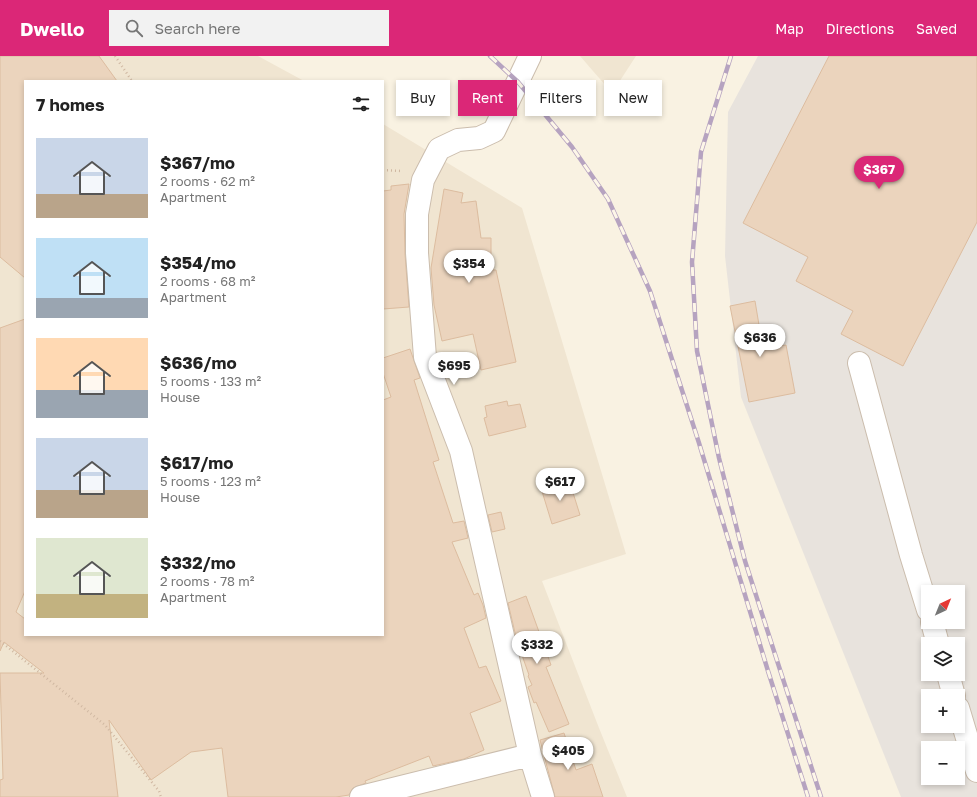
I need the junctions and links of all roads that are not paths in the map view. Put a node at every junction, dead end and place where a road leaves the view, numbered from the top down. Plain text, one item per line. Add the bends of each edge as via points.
1 (530, 56) edge
2 (859, 363) dead end
3 (921, 587) edge
4 (965, 731) edge
5 (530, 755) junction
6 (977, 770) edge
7 (361, 797) edge
8 (543, 797) edge

1 - 5 street via 494,131 479,138 458,140 439,149 423,180 417,214 417,253 425,357 461,451
2 - 3 street
4 - 6 street
5 - 7 street
5 - 8 street

